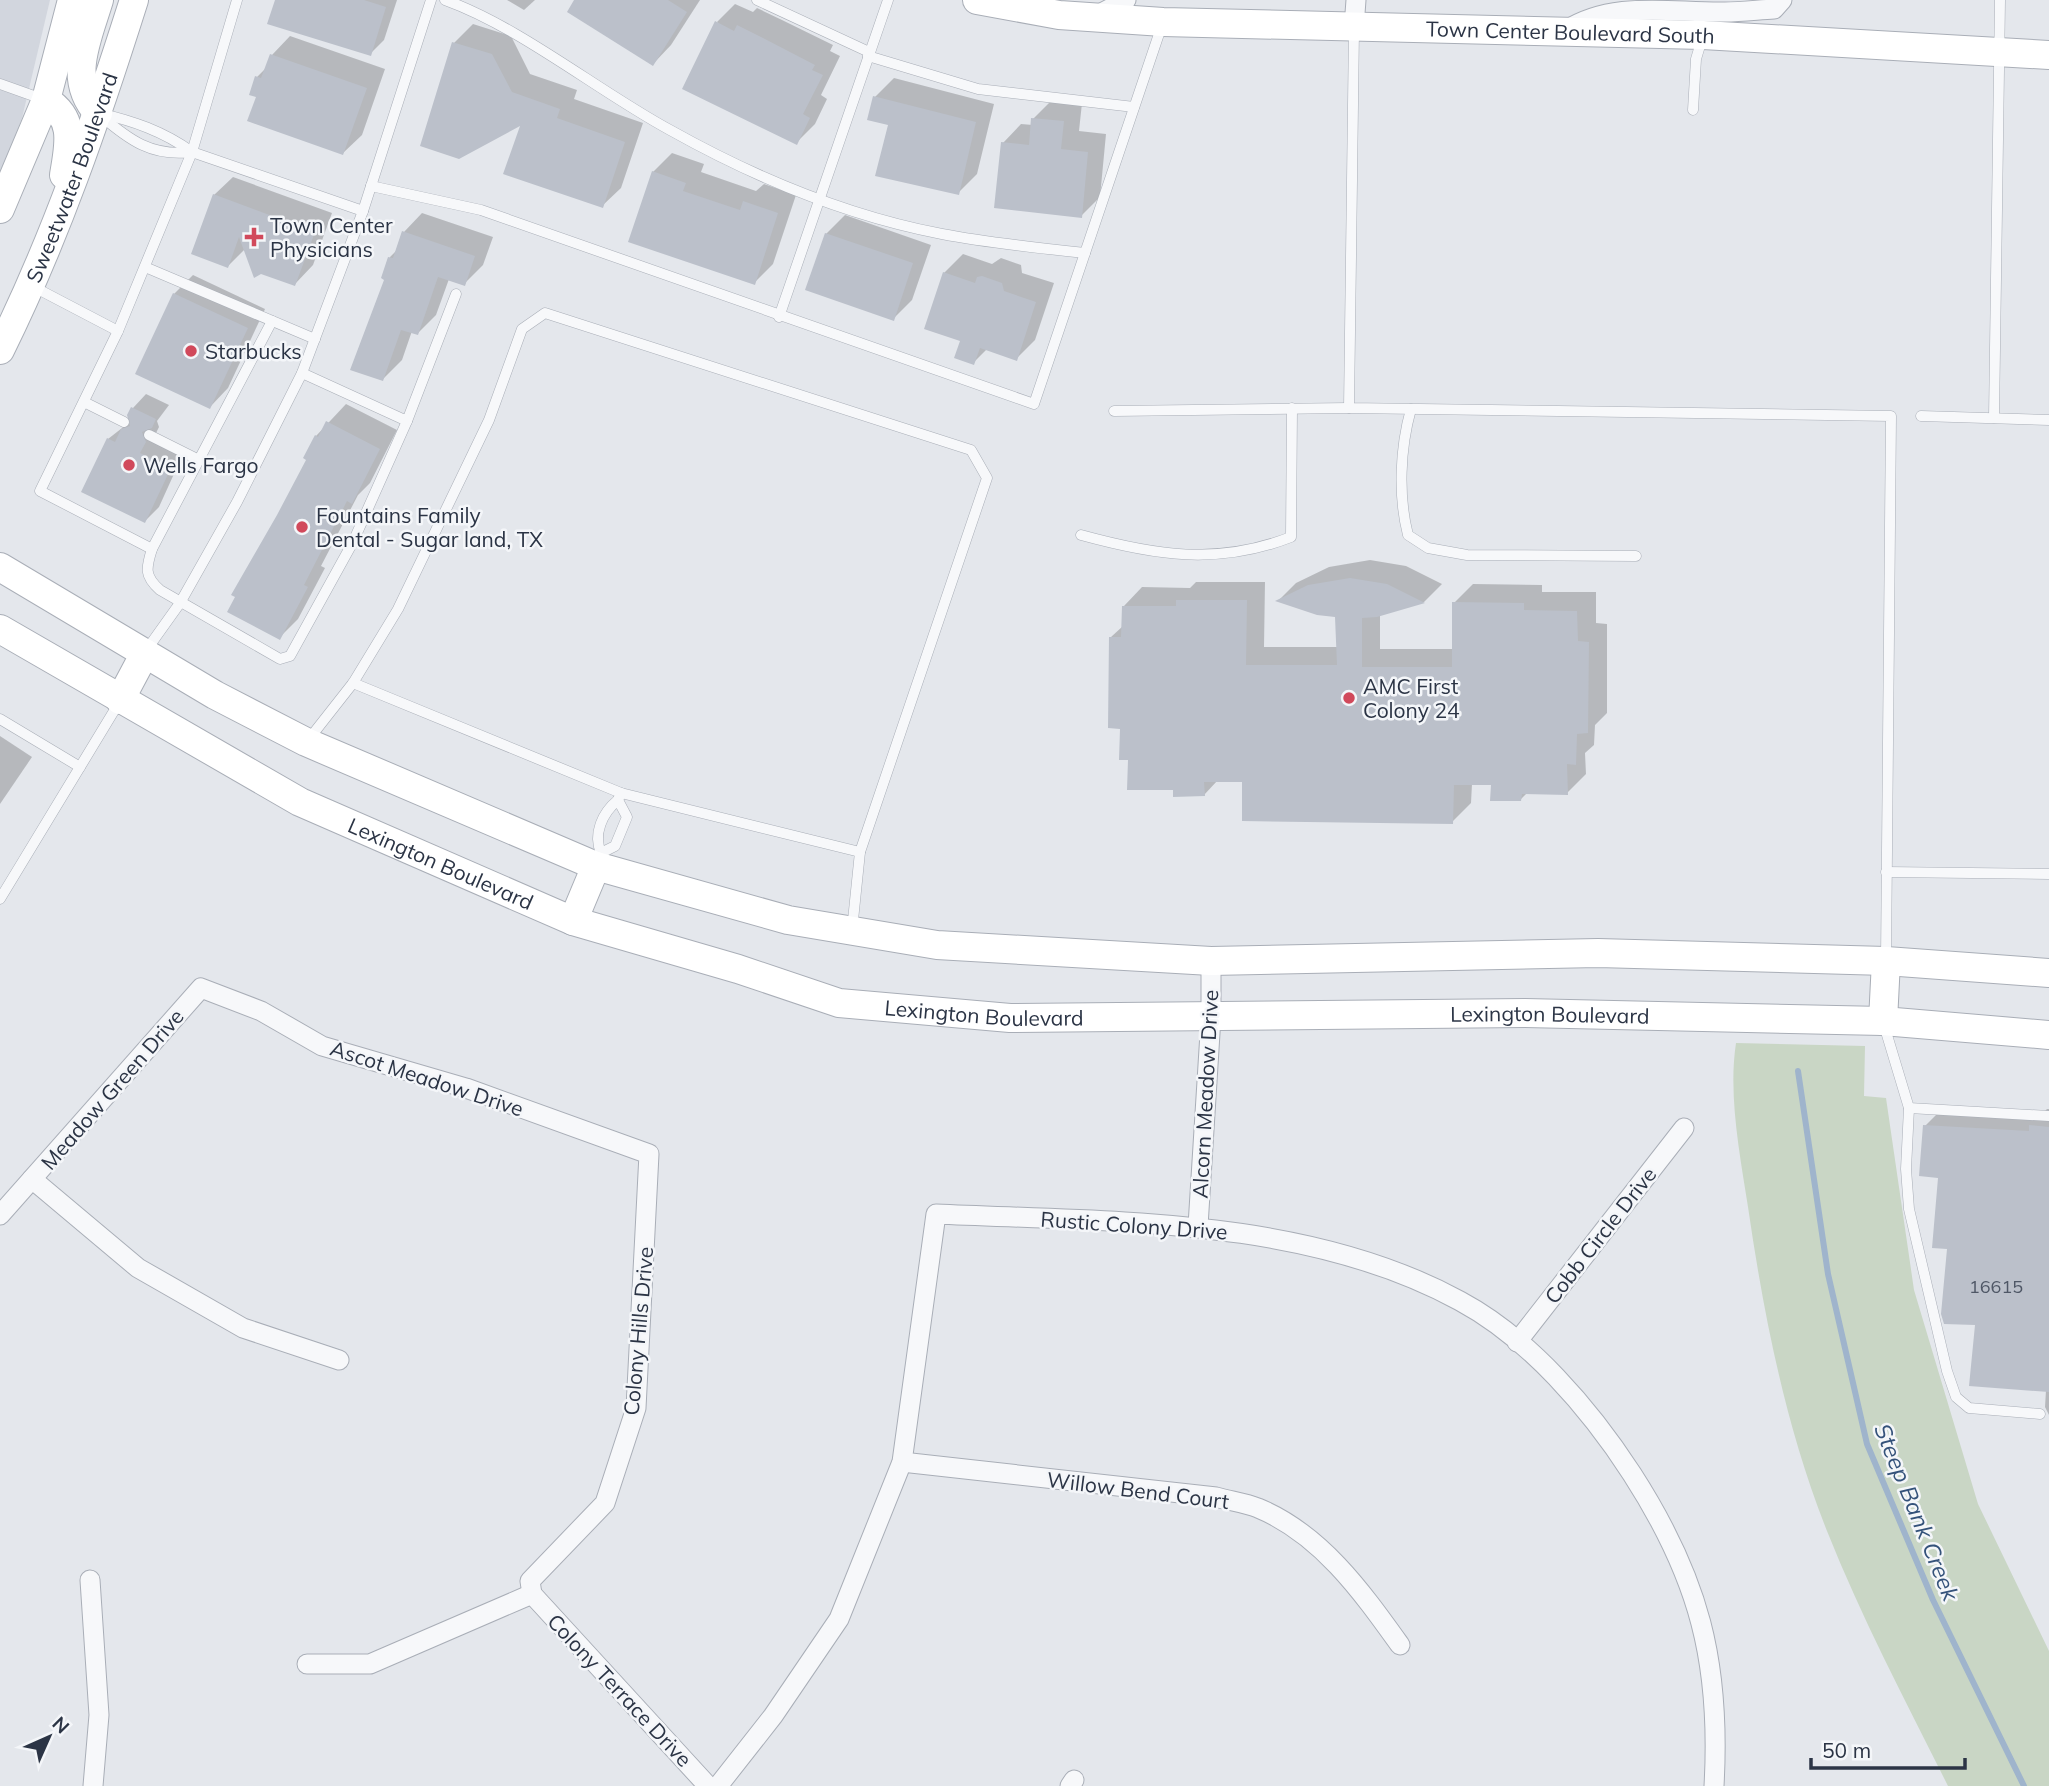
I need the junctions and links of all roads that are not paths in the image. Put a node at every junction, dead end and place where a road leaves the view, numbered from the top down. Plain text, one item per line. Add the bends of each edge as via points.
1 (72, 0) edge
2 (99, 0) edge
3 (134, 0) edge
4 (237, 0) edge
5 (431, 0) edge
6 (445, 0) edge
7 (757, 0) edge
8 (888, 0) edge
9 (976, 0) edge
10 (1126, 0) edge
11 (1782, 0) edge
12 (2000, 0) edge
13 (1355, 14) edge
14 (1092, 18) junction
15 (1163, 22) junction
16 (1564, 32) junction
17 (1703, 35) junction
18 (869, 54) junction
19 (1998, 54) junction
20 (2049, 55) edge
21 (0, 84) edge
22 (46, 100) junction
23 (1135, 107) junction
24 (1693, 110) dead end
25 (98, 113) junction
26 (192, 152) junction
27 (371, 186) junction
28 (819, 198) junction
29 (0, 209) edge
30 (363, 211) junction
31 (56, 226) junction
32 (1084, 253) junction
33 (145, 267) junction
34 (31, 286) junction
35 (456, 294) dead end
36 (779, 317) junction
37 (272, 321) junction
38 (118, 331) junction
39 (315, 339) junction
40 (0, 350) edge
41 (302, 373) junction
42 (84, 402) junction
43 (1292, 408) junction
44 (1349, 408) junction
45 (1410, 409) junction
46 (1114, 411) dead end
47 (1921, 416) dead end
48 (1994, 418) junction
49 (2049, 420) edge
50 (407, 421) junction
51 (124, 422) dead end
52 (149, 435) dead end
53 (199, 460) junction
54 (1081, 535) dead end
55 (152, 549) junction
56 (1636, 556) dead end
57 (0, 568) edge
58 (180, 603) junction
59 (0, 629) edge
60 (145, 653) junction
61 (353, 683) junction
62 (120, 700) junction
63 (0, 719) edge
64 (306, 742) junction
65 (80, 767) junction
66 (619, 797) junction
67 (860, 852) junction
68 (599, 860) junction
69 (1886, 872) junction
70 (2049, 874) edge
71 (0, 899) edge
72 (573, 921) junction
73 (852, 931) junction
74 (1211, 961) junction
75 (1886, 961) junction
76 (2049, 973) edge
77 (233, 1000) joint
78 (1211, 1017) junction
79 (1883, 1021) junction
80 (2049, 1035) edge
81 (1909, 1108) junction
82 (2049, 1116) edge
83 (1684, 1128) dead end
84 (626, 1145) joint
85 (32, 1180) junction
86 (0, 1215) edge
87 (1198, 1226) junction
88 (1517, 1342) junction
89 (339, 1360) dead end
90 (2040, 1414) dead end
91 (902, 1462) junction
92 (90, 1580) dead end
93 (532, 1594) junction
94 (1400, 1645) dead end
95 (307, 1664) dead end
96 (93, 1786) edge
97 (708, 1786) edge
98 (718, 1786) edge
99 (1714, 1786) edge

1 - 22 main road
2 - 25 main road via 80,79 83,94
3 - 25 main road, Sweetwater Boulevard
4 - 26 lane
5 - 27 lane
6 - 28 lane via 492,22 669,130
7 - 18 lane
8 - 18 lane
9 - 14 main road, Town Center Boulevard South
10 - 14 street
11 - 16 street via 1774,9 1628,10 1586,18
12 - 19 lane
13 - 15 main road, Town Center Boulevard South
13 - 16 main road, Town Center Boulevard South
13 - 44 lane
14 - 15 main road, Town Center Boulevard South
15 - 23 lane
16 - 17 main road, Town Center Boulevard South
17 - 19 main road, Town Center Boulevard South
17 - 24 lane via 1696,59
18 - 23 lane via 978,89
18 - 28 lane
19 - 20 main road, Town Center Boulevard South
19 - 48 lane
21 - 22 lane
22 - 29 main road
22 - 31 main road via 60,109 68,123
23 - 32 lane
25 - 26 lane via 172,137
25 - 26 lane via 128,139 169,155
25 - 31 main road, Sweetwater Boulevard
26 - 30 lane
26 - 33 lane
27 - 30 lane
27 - 36 lane via 481,210
28 - 32 lane via 940,234
28 - 36 lane
30 - 39 lane
31 - 34 main road, Sweetwater Boulevard
32 - 36 lane via 1034,404
33 - 37 lane
33 - 38 lane
34 - 38 lane
34 - 40 main road, Sweetwater Boulevard
35 - 50 lane
37 - 39 lane
37 - 53 lane
38 - 42 lane
39 - 41 lane
41 - 50 lane
41 - 58 lane
42 - 51 lane
42 - 55 lane via 40,491
43 - 44 lane
43 - 46 lane
43 - 54 lane via 1291,537 1256,551 1159,554
44 - 45 lane
45 - 56 lane via 1404,434 1402,513 1408,535 1428,548 1467,555
45 - 69 lane via 1891,416
47 - 48 lane
48 - 49 lane
50 - 58 lane via 353,542 290,656 280,659
52 - 53 lane
53 - 55 lane
55 - 58 lane via 146,570 149,580
57 - 60 main road
58 - 60 lane
59 - 62 main road, Lexington Boulevard
60 - 62 main road
60 - 64 main road
61 - 64 lane
61 - 66 lane
61 - 67 lane via 398,609 489,420 522,329 545,313 958,445 971,450 986,478
62 - 65 lane
62 - 72 main road, Lexington Boulevard via 300,803
63 - 65 lane
64 - 68 main road
65 - 71 lane
66 - 67 lane
66 - 68 lane via 606,809 596,840
66 - 68 lane via 627,817 615,846
67 - 73 lane
68 - 72 main road
68 - 73 main road via 788,920
69 - 70 lane
69 - 75 lane
72 - 78 main road, Lexington Boulevard via 839,1003 1010,1018
73 - 74 main road via 937,945
74 - 75 main road via 1598,953
74 - 78 street, Alcorn Meadow Drive
75 - 76 main road
75 - 79 main road
77 - 84 street, Ascot Meadow Drive via 322,1046 466,1088
77 - 85 street, Meadow Green Drive via 201,988
78 - 79 main road, Lexington Boulevard via 1525,1013
78 - 87 street, Alcorn Meadow Drive
79 - 80 main road, Lexington Boulevard
79 - 81 lane
81 - 82 lane
81 - 90 lane via 1909,1209 1956,1396 1969,1408
83 - 88 street, Cobb Circle Drive
84 - 93 street, Colony Hills Drive via 649,1154 636,1408 605,1503 530,1581
85 - 86 street, Meadow Green Drive
85 - 89 street via 138,1268 243,1328
87 - 88 street, Rustic Colony Drive via 1281,1240 1402,1273 1462,1302
87 - 91 street, Rustic Colony Drive via 936,1213
88 - 99 street, Rustic Colony Drive via 1605,1432 1663,1522 1684,1567 1715,1696
91 - 94 street, Willow Bend Court via 1216,1497 1258,1508 1295,1529 1335,1561
91 - 98 street via 839,1619
92 - 96 street via 99,1714
93 - 95 street via 370,1664
93 - 97 street, Colony Terrace Drive

